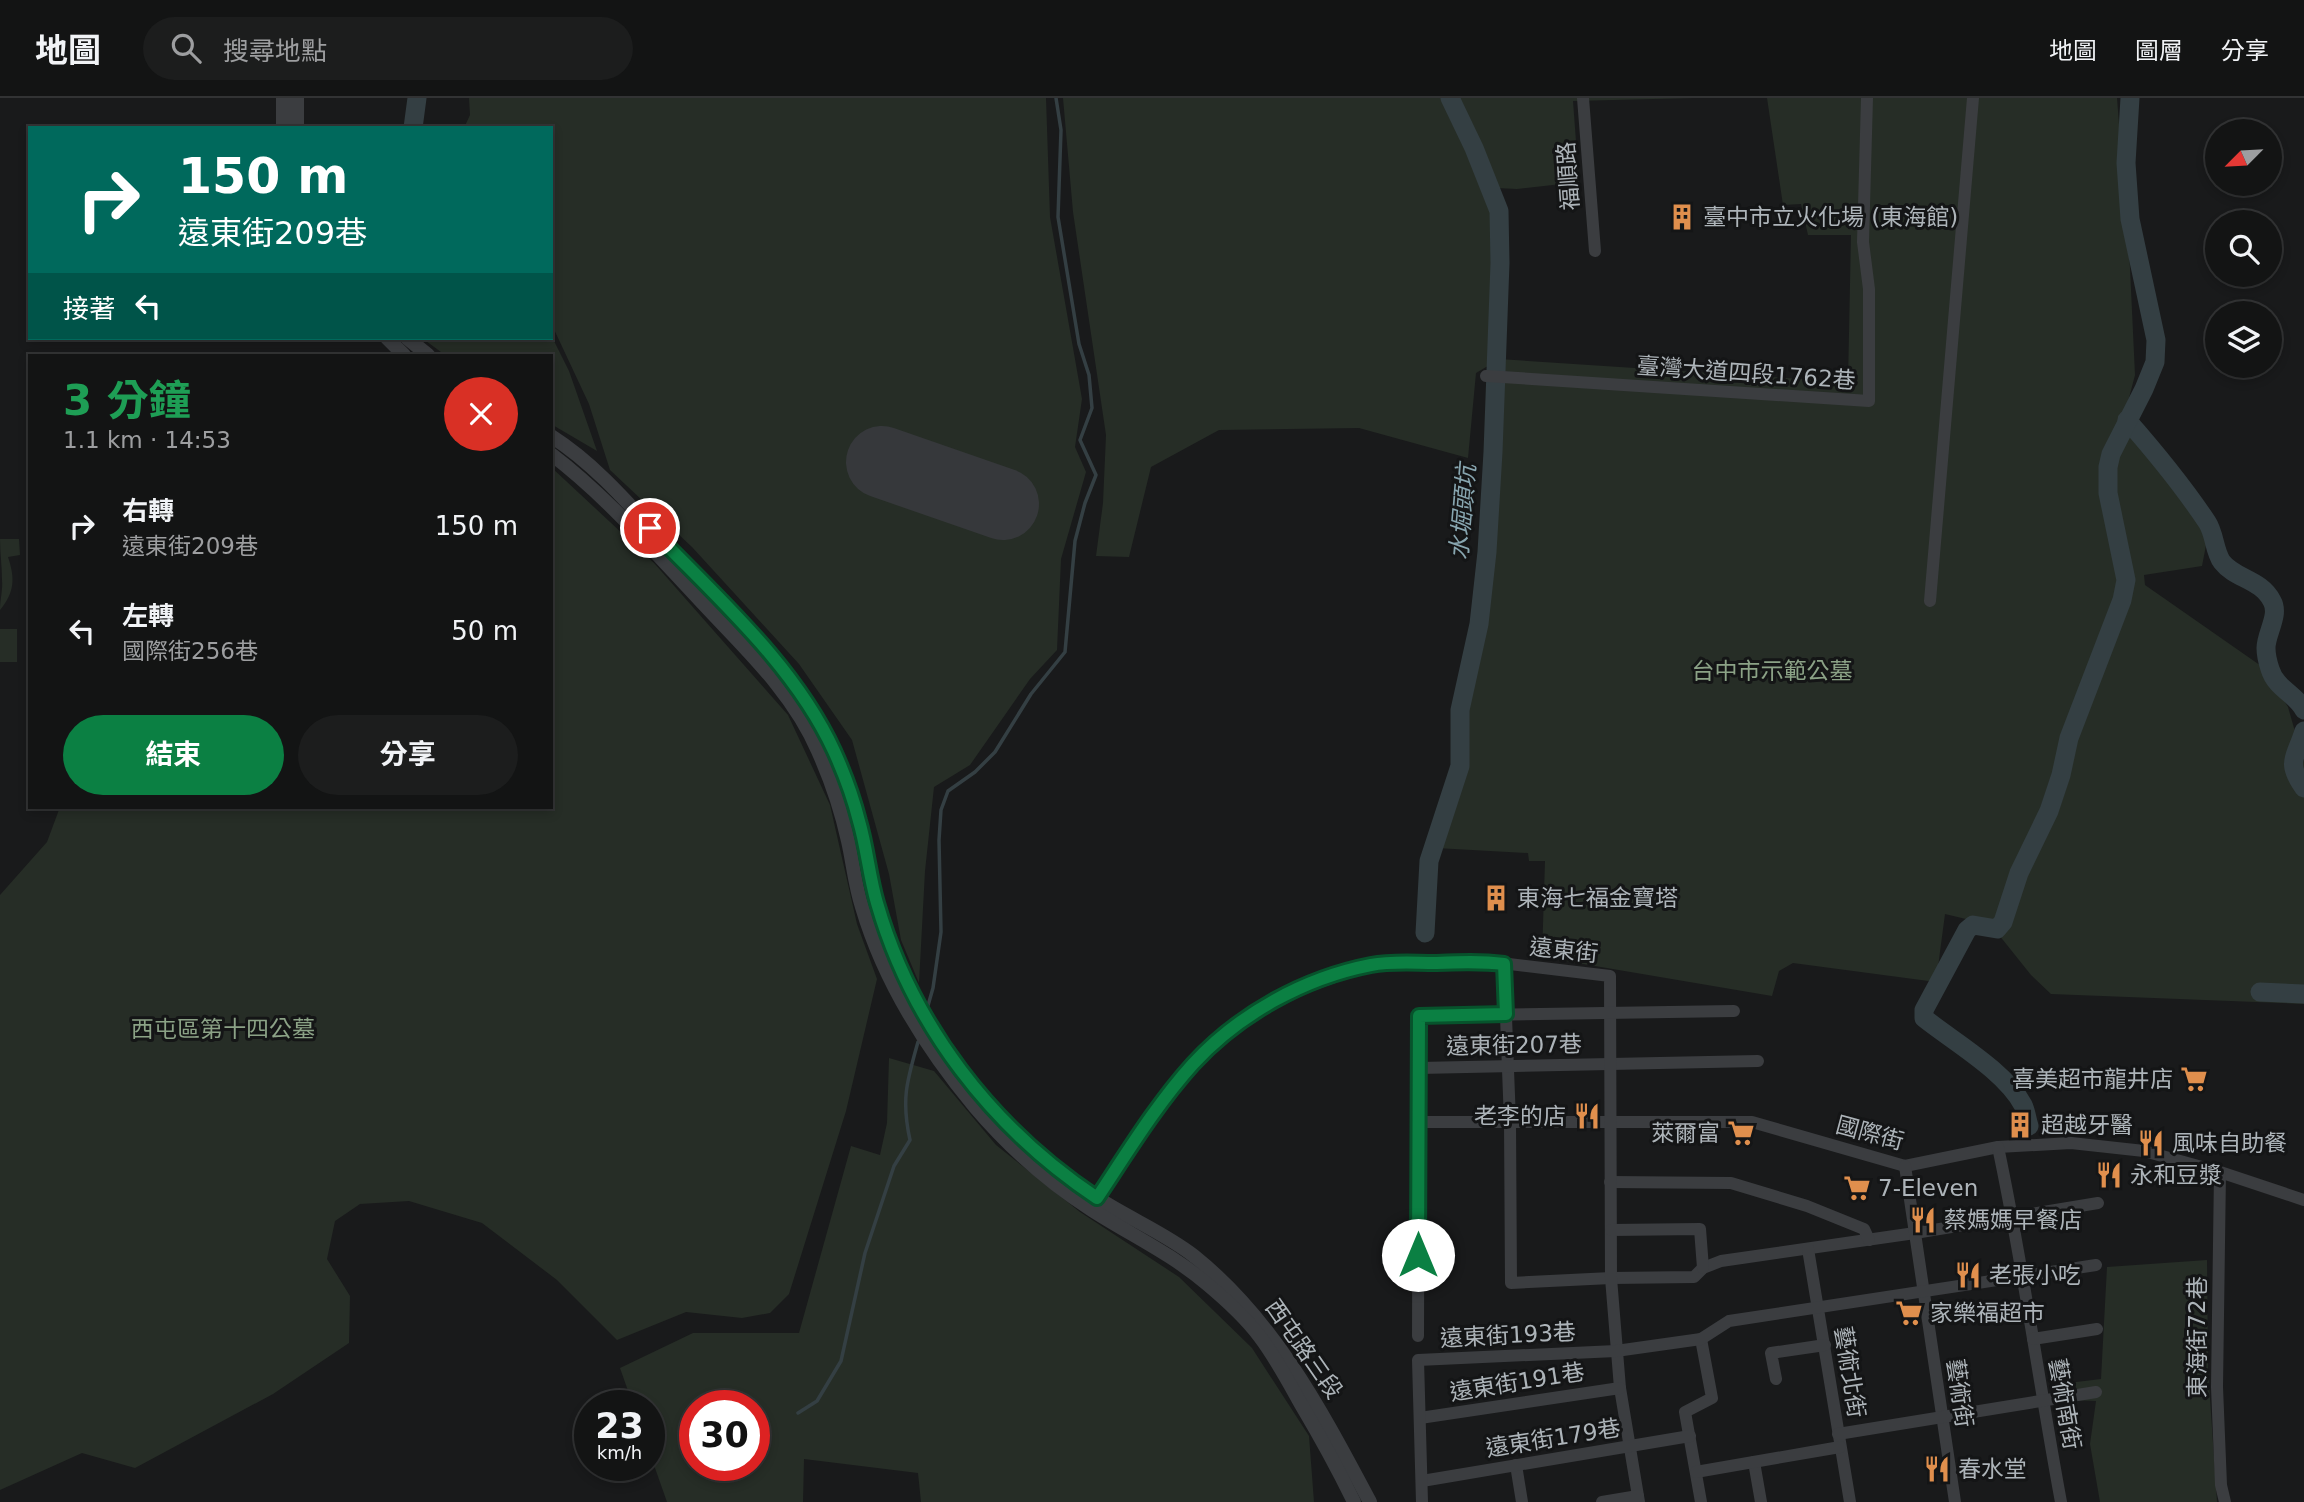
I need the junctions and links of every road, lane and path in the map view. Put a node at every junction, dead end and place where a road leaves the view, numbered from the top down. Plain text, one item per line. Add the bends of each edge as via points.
1 (283, 98) edge
2 (297, 98) edge
3 (1583, 98) edge
4 (1867, 98) edge
5 (1973, 98) edge
6 (283, 126) edge
7 (297, 126) edge
8 (1595, 251) dead end
9 (408, 345) edge
10 (426, 354) edge
11 (1486, 376) dead end
12 (553, 438) edge
13 (553, 455) edge
14 (1930, 601) dead end
15 (1504, 964) junction
16 (1734, 1011) dead end
17 (1610, 1012) junction
18 (1506, 1014) junction
19 (1758, 1061) dead end
20 (1610, 1064) junction
21 (1507, 1065) junction
22 (1419, 1068) junction
23 (1419, 1122) junction
24 (1510, 1122) junction
25 (1610, 1122) junction
26 (1998, 1147) junction
27 (1905, 1166) junction
28 (2220, 1172) junction
29 (1610, 1182) junction
30 (2304, 1200) edge
31 (1093, 1203) junction
32 (2098, 1203) dead end
33 (2013, 1216) junction
34 (1611, 1230) junction
35 (1915, 1233) junction
36 (1869, 1240) junction
37 (1808, 1249) junction
38 (2096, 1265) dead end
39 (1699, 1273) junction
40 (2023, 1277) junction
41 (1611, 1278) junction
42 (1924, 1292) junction
43 (1819, 1309) junction
44 (2097, 1329) dead end
45 (1418, 1336) dead end
46 (1701, 1339) junction
47 (2033, 1339) junction
48 (1825, 1345) junction
49 (1616, 1351) junction
50 (1776, 1379) dead end
51 (1620, 1388) junction
52 (2096, 1392) dead end
53 (2042, 1401) junction
54 (1942, 1416) junction
55 (1420, 1418) junction
56 (1838, 1433) junction
57 (1690, 1436) junction
58 (1630, 1446) junction
59 (1840, 1447) junction
60 (1754, 1462) junction
61 (1516, 1465) junction
62 (1696, 1472) junction
63 (1422, 1481) junction
64 (1639, 1499) edge
65 (1354, 1502) edge
66 (1370, 1502) edge
67 (1422, 1502) edge
68 (1522, 1502) edge
69 (1602, 1502) edge
70 (1701, 1502) edge
71 (1761, 1502) edge
72 (1850, 1502) edge
73 (1955, 1502) edge
74 (2061, 1502) edge
75 (2225, 1502) edge

1 - 6 street
2 - 7 street
3 - 8 street, 福順路
4 - 11 street, 臺灣大道四段1762巷 via 1863,242 1869,289 1869,401
5 - 14 street
9 - 10 street
12 - 31 street, 西屯路三段 via 602,476 764,647 802,694 845,777 898,967 936,1034 978,1094
13 - 31 street, 西屯路三段 via 634,530 793,704 836,794 861,906 887,975 910,1017 974,1106 1004,1139 1034,1168
15 - 17 street, 遠東街 via 1610,976
15 - 18 street
15 - 31 street, 遠東街 via 1373,965 1276,999 1225,1034 1195,1062
16 - 17 street
17 - 18 street
17 - 20 street, 遠東街
18 - 21 street
18 - 22 street via 1419,1016
19 - 20 street, 遠東街207巷
20 - 21 street, 遠東街207巷
20 - 25 street, 遠東街
21 - 22 street, 遠東街207巷
21 - 24 street
22 - 23 street
23 - 24 street, 國際街
23 - 45 street
24 - 25 street, 國際街
24 - 41 street via 1511,1283
25 - 27 street, 國際街 via 1752,1122
25 - 29 street, 遠東街
26 - 27 street, 國際街
26 - 28 street, 國際街 via 2071,1143 2144,1151
26 - 33 street, 藝術南街
27 - 35 street, 藝術街
28 - 30 street, 國際街
28 - 75 street, 東海街72巷 via 2217,1388
29 - 34 street, 遠東街
29 - 36 street via 1731,1183 1864,1229
31 - 65 street, 西屯路三段 via 1198,1277 1258,1335
31 - 66 street, 西屯路三段 via 1191,1254 1264,1324
32 - 33 street
33 - 35 street
33 - 40 street, 藝術南街
34 - 39 street via 1700,1229
34 - 41 street, 遠東街
35 - 36 street
35 - 42 street, 藝術街
36 - 37 street
37 - 39 street via 1721,1261
37 - 43 street, 藝術北街
38 - 40 street
39 - 41 street
40 - 42 street
40 - 47 street, 藝術南街
41 - 49 street, 遠東街
42 - 43 street
42 - 54 street, 藝術街
43 - 46 street via 1729,1321
43 - 48 street, 藝術北街
44 - 47 street
46 - 49 street
46 - 57 street via 1712,1398 1685,1412
47 - 53 street, 藝術南街
48 - 50 street via 1771,1353
48 - 56 street, 藝術北街
49 - 51 street, 遠東街
49 - 55 street, 遠東街193巷 via 1418,1360
51 - 55 street, 遠東街191巷
51 - 58 street, 遠東街
52 - 53 street
53 - 54 street
53 - 74 street, 藝術南街
54 - 56 street
54 - 73 street, 藝術街
55 - 63 street
56 - 59 street, 藝術北街
57 - 58 street, 遠東街179巷
57 - 62 street
58 - 61 street, 遠東街179巷
58 - 64 street, 遠東街
59 - 60 street
59 - 72 street, 藝術北街
60 - 62 street
60 - 71 street
61 - 63 street, 遠東街179巷
61 - 68 street
62 - 70 street
63 - 67 street
64 - 69 street

